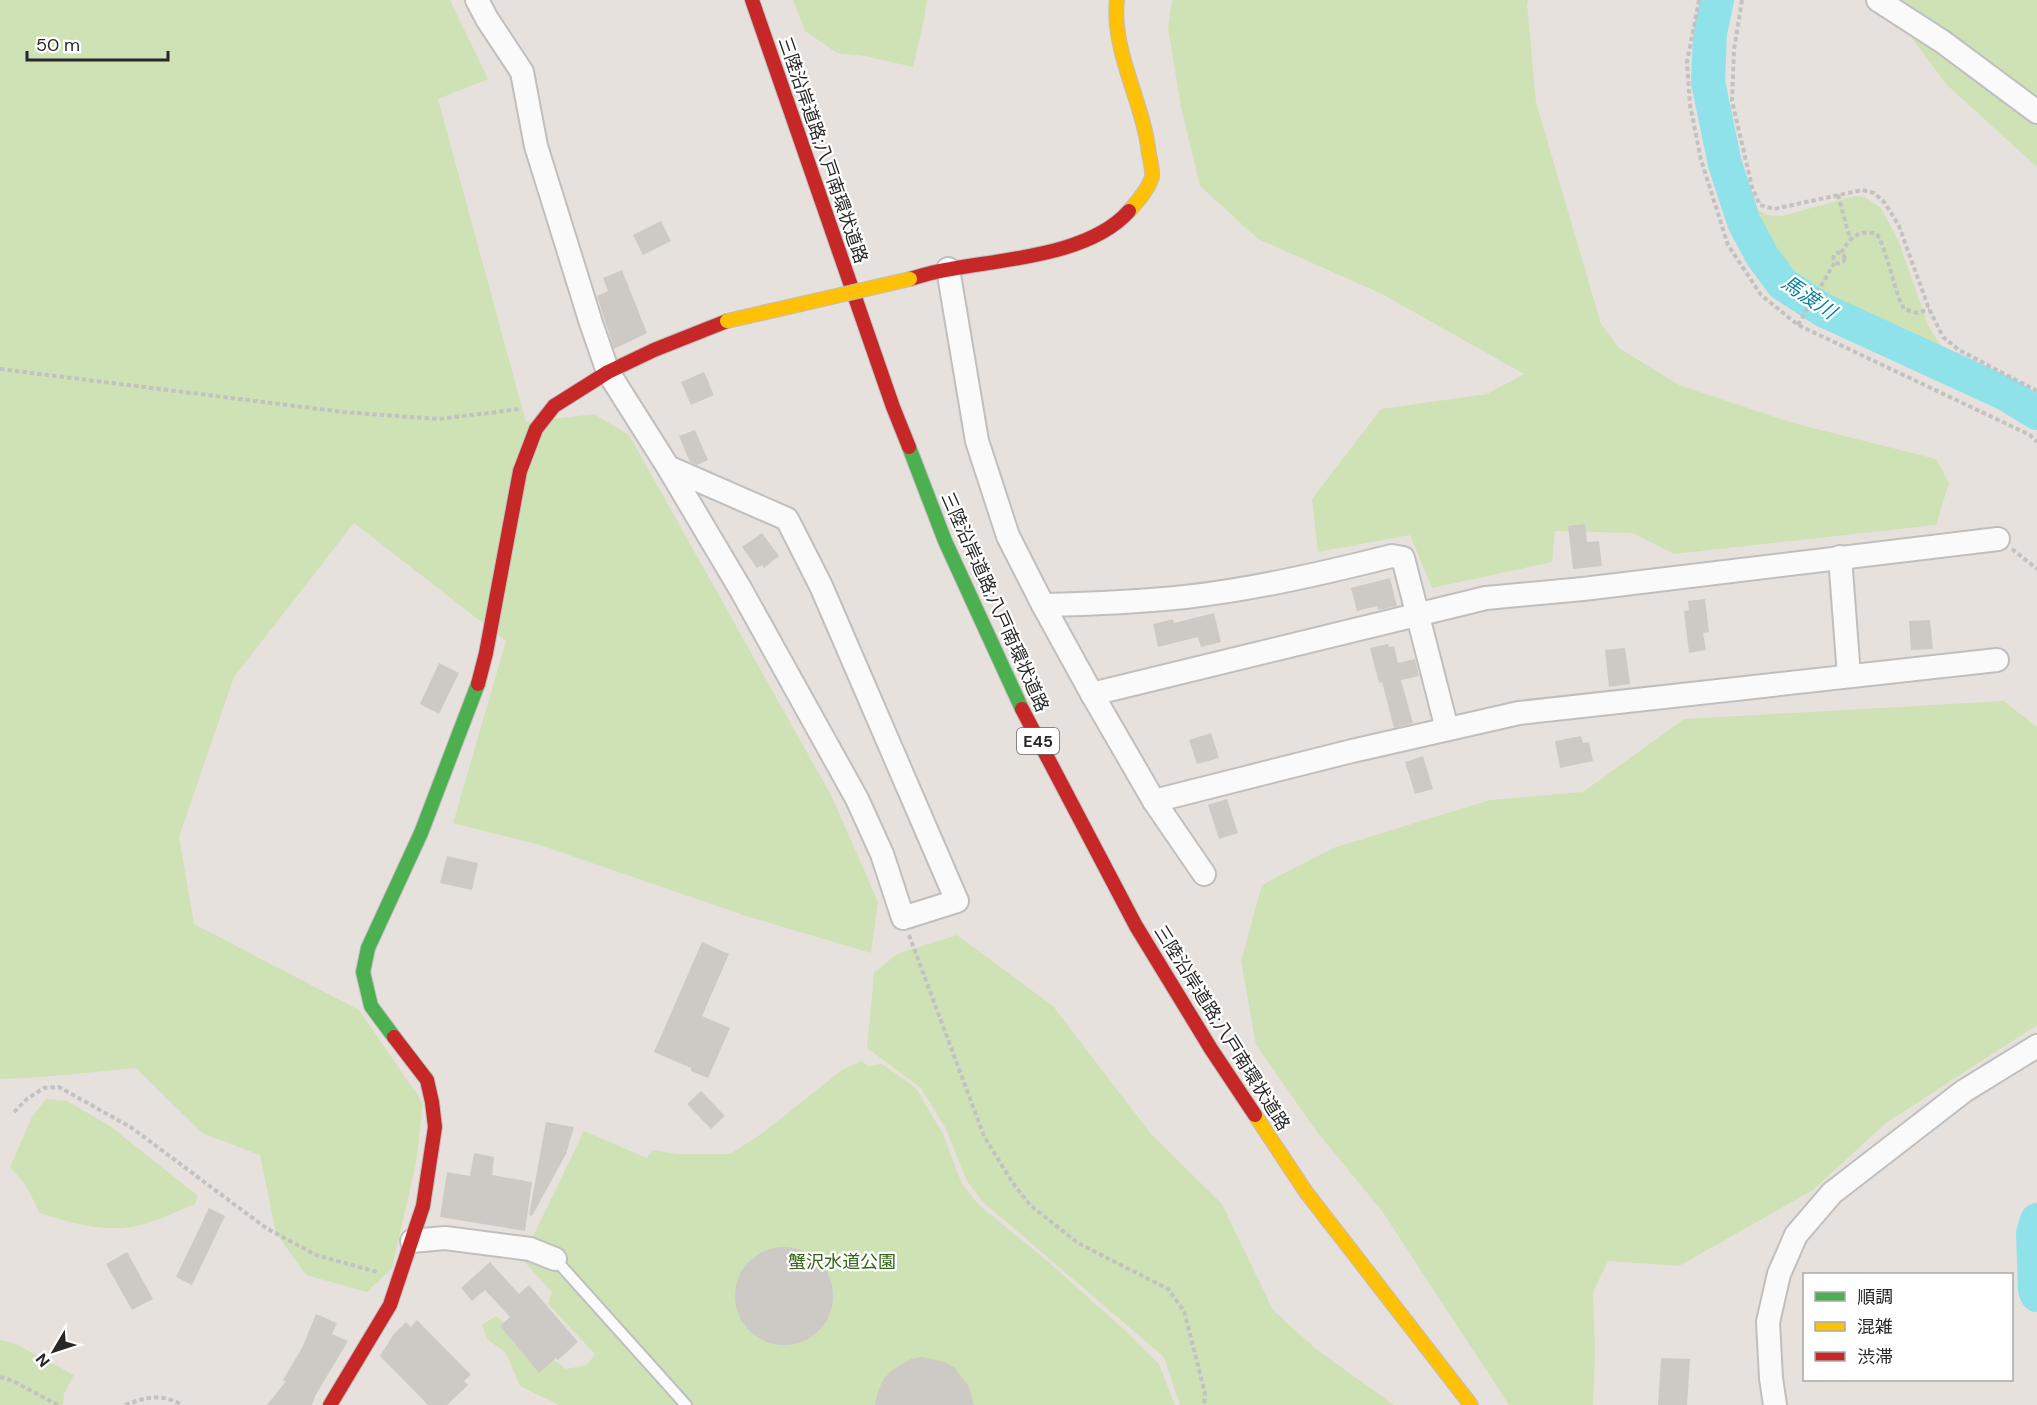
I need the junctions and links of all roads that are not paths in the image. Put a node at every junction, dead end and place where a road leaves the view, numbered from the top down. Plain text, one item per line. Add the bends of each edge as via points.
1 (477, 0) edge
2 (752, 0) edge
3 (1117, 0) edge
4 (1878, 0) edge
5 (2037, 112) edge
6 (948, 269) junction
7 (608, 372) junction
8 (668, 467) junction
9 (1998, 538) road end
10 (1840, 557) junction
11 (1043, 605) junction
12 (1416, 614) junction
13 (1997, 660) dead end
14 (1849, 676) junction
15 (1092, 694) junction
16 (1447, 729) junction
17 (1154, 801) junction
18 (1204, 874) dead end
19 (2037, 1046) edge
20 (412, 1241) junction
21 (555, 1259) joint
22 (330, 1405) edge
23 (686, 1405) edge
24 (1471, 1405) edge
25 (1774, 1405) edge

1 - 7 street via 522,72 536,146
2 - 24 main road, 三陸沿岸道路;八戸南環状道路 / E45 via 893,407 945,541 1012,690 1136,926 1211,1049 1305,1192
3 - 6 main road via 1120,41 1148,142 1152,177 1141,196 1120,221 1085,240 1052,252
4 - 5 street via 1943,42
6 - 7 main road, bridge via 727,321
6 - 11 street via 977,441 1008,536
7 - 8 street
7 - 20 main road via 554,406 536,429 520,471 475,693 421,833 368,948 363,972 371,1006 427,1080 432,1102 435,1127 423,1206
8 - 8 street via 857,799 882,854 903,918 957,900 821,586 787,519
9 - 10 street
10 - 12 street via 1486,598
10 - 14 street
11 - 12 street via 1187,597 1297,579 1392,556 1403,558
11 - 15 street
12 - 15 street
12 - 16 street
13 - 14 street
14 - 16 street via 1519,713
15 - 17 street
16 - 17 street
17 - 18 street
19 - 25 street via 1964,1091 1832,1193 1796,1235 1779,1274 1768,1322
20 - 21 street via 445,1238 530,1249
20 - 22 main road via 390,1305
21 - 23 lane

